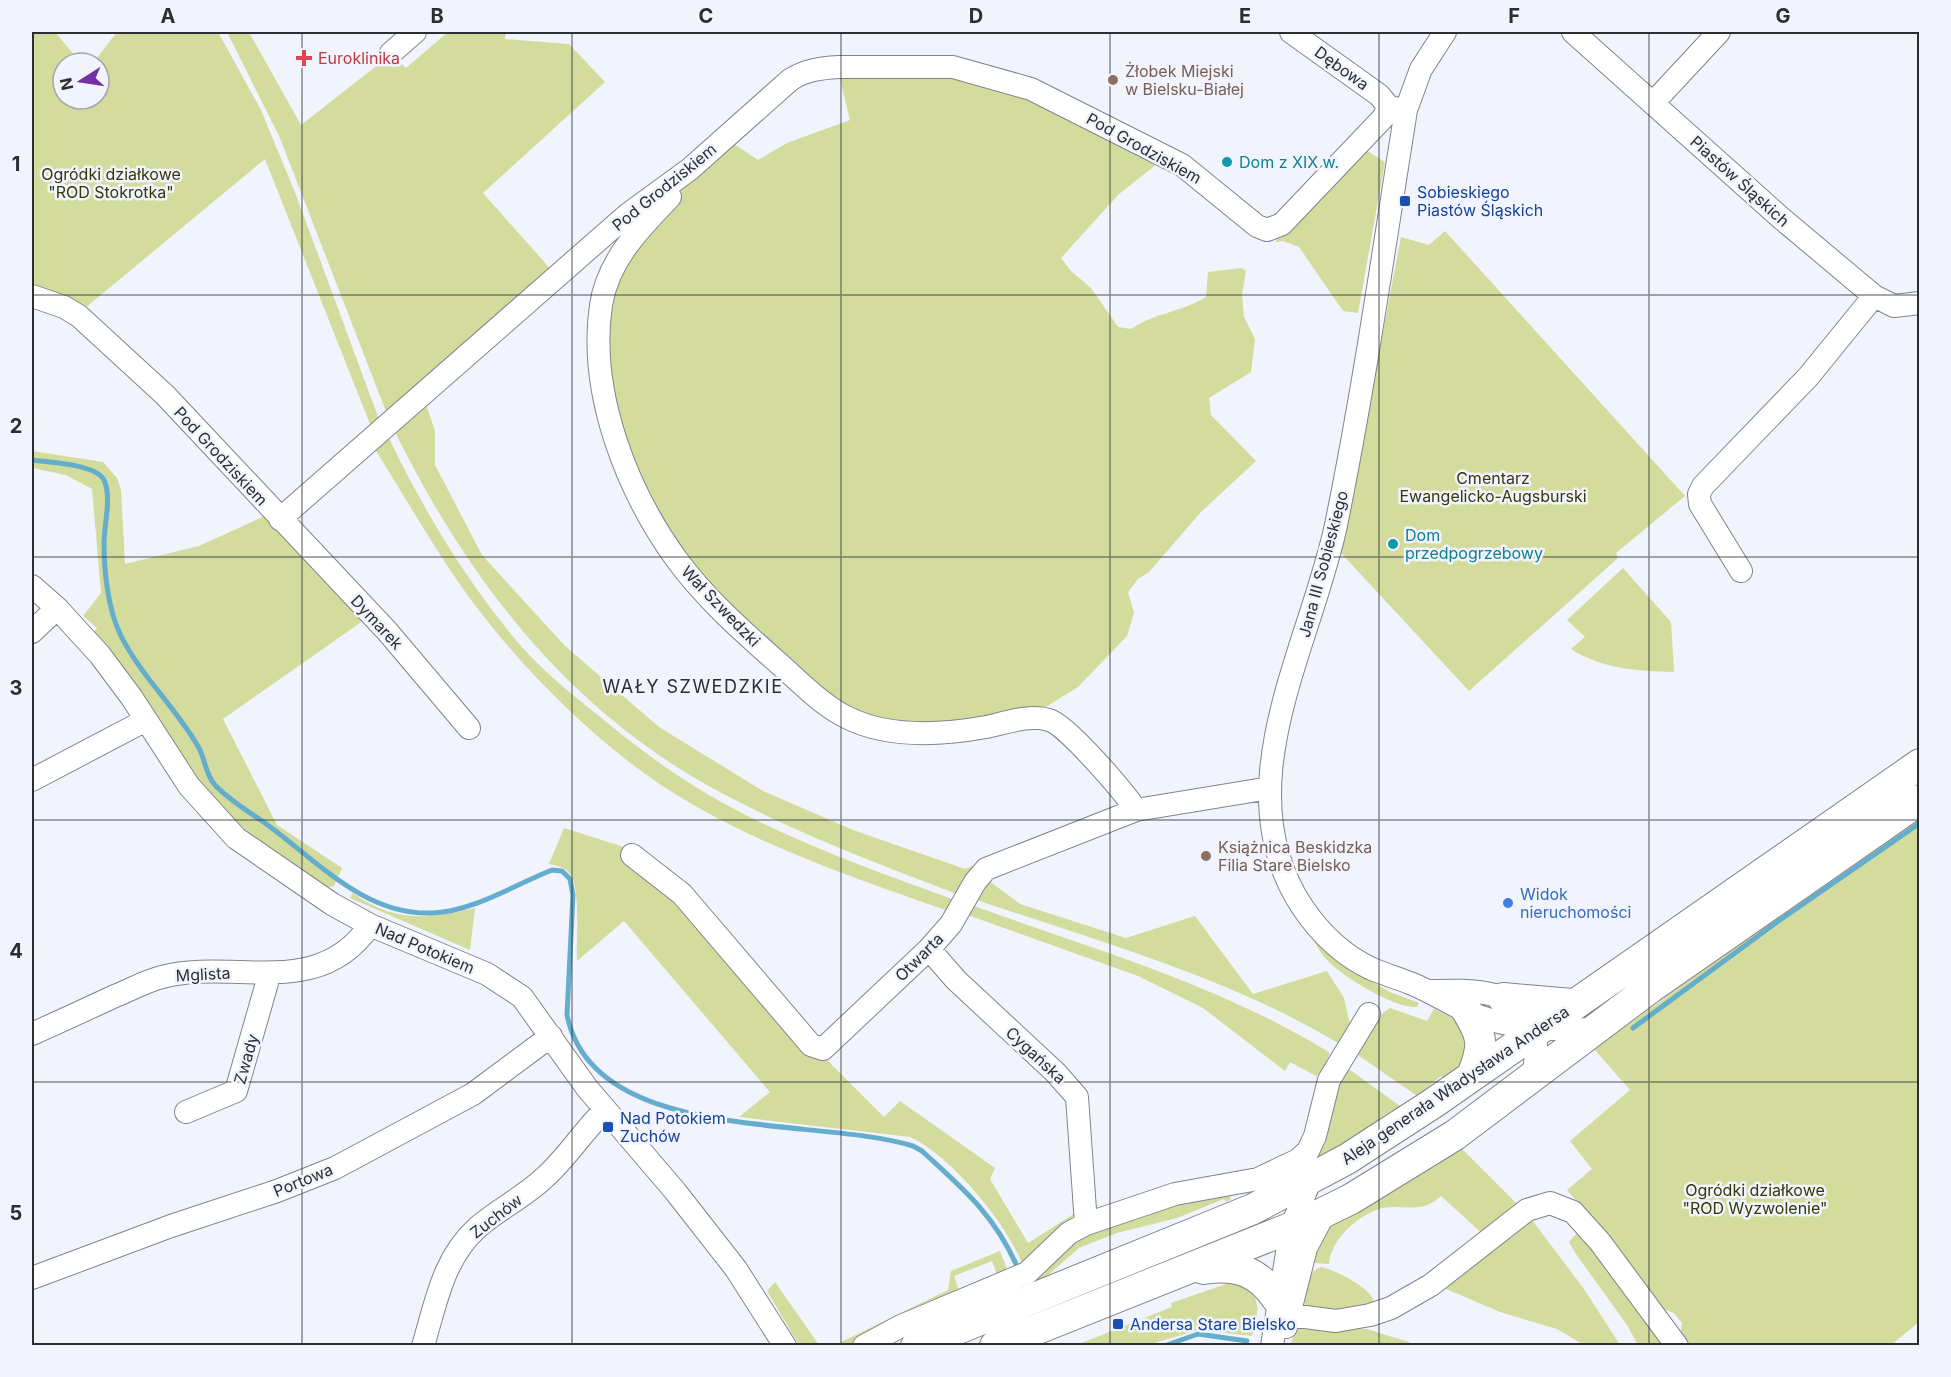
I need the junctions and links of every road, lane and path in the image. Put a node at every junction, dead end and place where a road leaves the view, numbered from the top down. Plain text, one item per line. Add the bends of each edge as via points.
1 (415, 32) edge
2 (1291, 32) edge
3 (1445, 32) edge
4 (1573, 32) edge
5 (1719, 32) edge
6 (390, 53) dead end
7 (1653, 103) junction
8 (1396, 108) junction
9 (690, 169) junction
10 (32, 296) edge
11 (1874, 296) junction
12 (1920, 303) edge
13 (280, 519) junction
14 (1741, 571) dead end
15 (32, 586) edge
16 (57, 608) junction
17 (32, 632) edge
18 (146, 720) junction
19 (469, 728) dead end
20 (1920, 764) edge
21 (32, 780) edge
22 (1270, 788) junction
23 (1920, 800) edge
24 (1136, 810) junction
25 (632, 855) dead end
26 (370, 925) junction
27 (928, 949) junction
28 (267, 975) junction
29 (1431, 992) junction
30 (1503, 998) junction
31 (1572, 1004) junction
32 (1467, 1011) junction
33 (1369, 1014) dead end
34 (1596, 1029) junction
35 (1534, 1030) junction
36 (32, 1034) edge
37 (551, 1036) junction
38 (1473, 1074) junction
39 (1534, 1077) junction
40 (605, 1110) junction
41 (186, 1112) dead end
42 (1310, 1180) junction
43 (1253, 1209) junction
44 (1326, 1212) junction
45 (1086, 1224) junction
46 (1291, 1228) junction
47 (1300, 1267) junction
48 (1177, 1273) junction
49 (32, 1278) edge
50 (1283, 1307) junction
51 (783, 1345) edge
52 (423, 1346) edge
53 (864, 1346) edge
54 (916, 1346) edge
55 (995, 1346) edge
56 (1272, 1346) edge
57 (1280, 1346) edge
58 (1677, 1346) edge

1 - 6 street
2 - 8 street, Dębowa
3 - 8 street, Jana III Sobieskiego
4 - 7 street, Piastów Śląskich
5 - 7 street
7 - 11 street, Piastów Śląskich
8 - 9 street, Pod Grodziskiem via 1282,224 1267,230 1182,165 1031,89 953,67 839,67 804,73 790,80
8 - 22 street, Jana III Sobieskiego via 1335,529 1282,710
9 - 13 street, Pod Grodziskiem via 627,215
9 - 24 street, Wał Szwedzki via 680,187 647,220 618,259 602,304 601,358 609,414 627,471 659,534 701,590 751,639 840,714 869,726 906,732 949,731 1032,718 1048,720 1068,733
10 - 13 street, Pod Grodziskiem via 79,316 119,351
11 - 12 street, Piastów Śląskich via 1894,306
11 - 14 street via 1808,377 1699,494 1700,504
13 - 19 street, Dymarek via 387,631
15 - 16 street, Nad Potokiem
16 - 17 street
16 - 18 street, Nad Potokiem via 117,676
18 - 21 street
18 - 26 street, Nad Potokiem via 189,786 228,830 305,887
20 - 31 main road, Aleja generała Władysława Andersa
22 - 24 street, Otwarta
22 - 29 street, Jana III Sobieskiego via 1280,861 1288,883 1310,918 1324,935 1370,968
23 - 34 main road, Aleja generała Władysława Andersa
24 - 27 street, Otwarta via 986,869 951,924
25 - 27 street, Otwarta via 682,894 817,1048 829,1046
26 - 28 street, Mglista via 346,952 299,971
26 - 37 street, Nad Potokiem via 499,980 522,998
27 - 45 street, Cygańska via 1077,1097
28 - 36 street, Mglista via 243,972 164,976
28 - 41 street, Zwady via 236,1091
29 - 30 street, Jana III Sobieskiego via 1464,990
29 - 32 street, Jana III Sobieskiego
30 - 31 main road
30 - 35 street, Jana III Sobieskiego via 1514,1003
31 - 35 main road, Aleja generała Władysława Andersa
32 - 35 street, Jana III Sobieskiego
32 - 38 main road via 1482,1043
33 - 45 street via 1329,1080 1315,1136 1298,1160 1258,1179 1175,1194
34 - 35 street, Jana III Sobieskiego
34 - 39 main road, Aleja generała Władysława Andersa
35 - 38 main road, Aleja generała Władysława Andersa
35 - 39 street
37 - 40 street, Nad Potokiem
37 - 49 street, Portowa via 473,1094 335,1168
38 - 42 main road, Aleja generała Władysława Andersa
39 - 44 main road, Aleja generała Władysława Andersa via 1455,1135
40 - 51 street, Nad Potokiem via 730,1261
40 - 52 street, Zuchów via 543,1180 490,1218 461,1245 445,1272
42 - 43 main road, Aleja generała Władysława Andersa
42 - 46 street
43 - 46 street
43 - 54 main road, Aleja generała Władysława Andersa
44 - 46 main road, Aleja generała Władysława Andersa
44 - 47 street via 1313,1231
45 - 53 street via 1069,1233 1027,1273 901,1326
46 - 47 street via 1298,1244
46 - 48 main road, Aleja generała Władysława Andersa
46 - 50 street
47 - 50 street
48 - 50 main road via 1221,1267 1243,1269 1264,1281
48 - 55 main road, Aleja generała Władysława Andersa
50 - 56 street
50 - 57 street
50 - 58 street via 1336,1321 1391,1308 1431,1285 1538,1204 1550,1203 1573,1212 1600,1242

